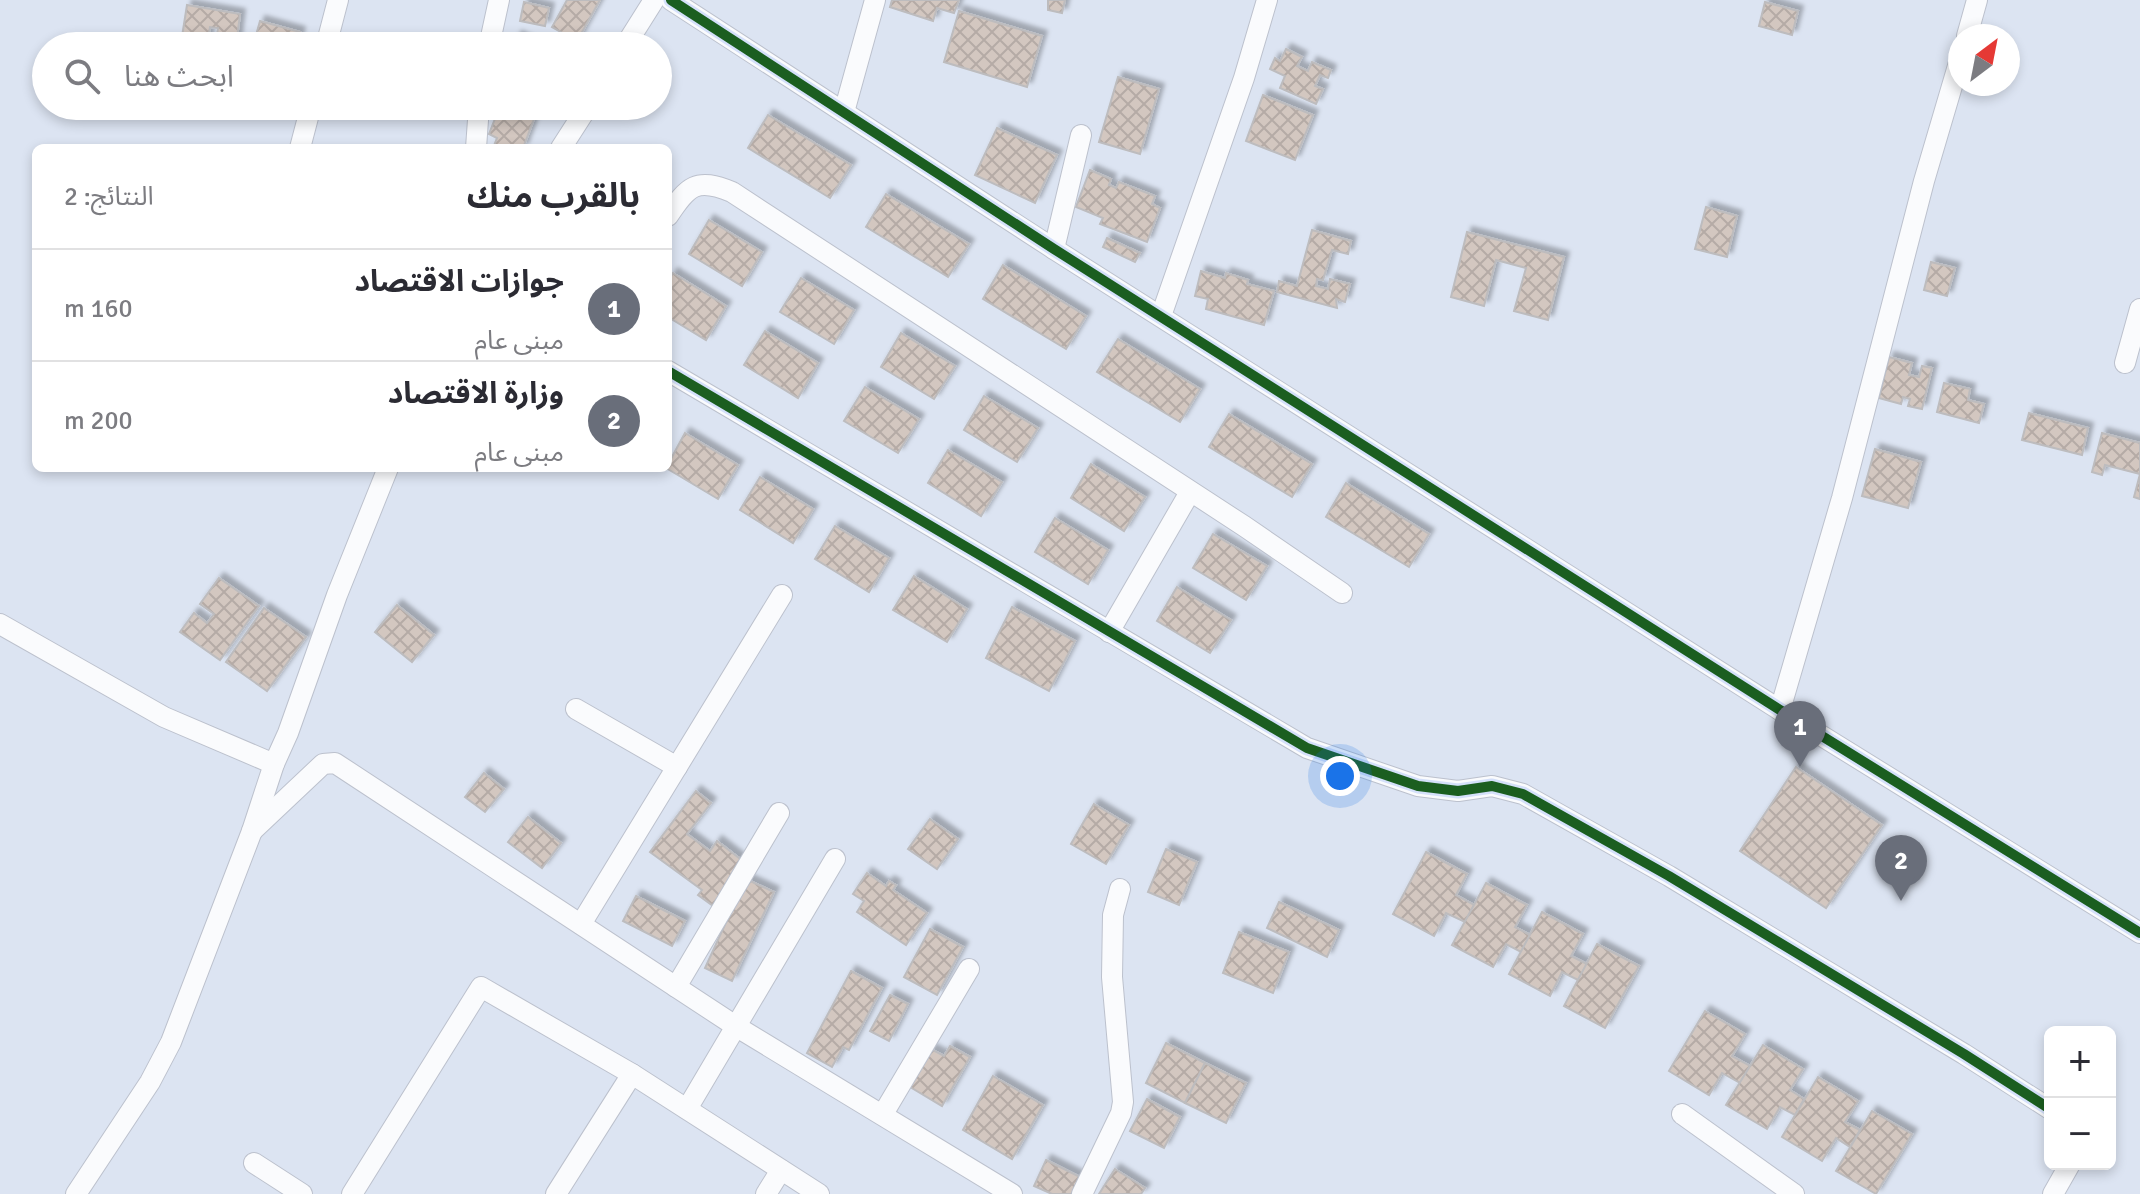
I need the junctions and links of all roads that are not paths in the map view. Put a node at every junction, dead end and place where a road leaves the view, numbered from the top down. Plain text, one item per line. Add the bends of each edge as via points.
1 (338, 0) edge
2 (499, 0) edge
3 (654, 0) edge
4 (671, 0) edge
5 (875, 0) edge
6 (1267, 0) edge
7 (1977, 0) edge
8 (1970, 24) edge
9 (330, 32) edge
10 (492, 32) edge
11 (634, 32) edge
12 (1949, 96) edge
13 (844, 112) junction
14 (307, 120) edge
15 (478, 120) edge
16 (579, 120) edge
17 (1081, 135) dead end
18 (301, 144) edge
19 (476, 144) edge
20 (564, 144) edge
21 (672, 210) edge
22 (1054, 249) junction
23 (2140, 309) edge
24 (1161, 316) junction
25 (2125, 363) dead end
26 (672, 373) edge
27 (386, 472) edge
28 (1190, 492) junction
29 (1342, 593) dead end
30 (782, 595) dead end
31 (0, 624) edge
32 (1109, 632) junction
33 (576, 709) dead end
34 (1780, 710) junction
35 (274, 764) junction
36 (677, 767) junction
37 (779, 813) dead end
38 (252, 831) junction
39 (835, 859) dead end
40 (1120, 889) dead end
41 (581, 924) junction
42 (2140, 933) edge
43 (969, 969) dead end
44 (676, 987) junction
45 (737, 1027) junction
46 (632, 1074) junction
47 (2044, 1105) edge
48 (687, 1109) junction
49 (883, 1114) junction
50 (1682, 1114) dead end
51 (254, 1163) dead end
52 (781, 1170) junction
53 (2067, 1170) edge
54 (76, 1194) edge
55 (302, 1194) edge
56 (352, 1194) edge
57 (556, 1194) edge
58 (766, 1194) edge
59 (819, 1194) edge
60 (1012, 1194) edge
61 (1082, 1194) edge
62 (1794, 1194) edge
63 (2053, 1194) edge

1 - 9 street
2 - 10 street
3 - 11 street
4 - 13 street
5 - 13 street
6 - 24 street
7 - 8 street
12 - 34 street
13 - 22 street
14 - 18 street
15 - 19 street
16 - 20 street
17 - 22 street
21 - 28 street via 685,191 699,185 714,184 732,192
22 - 24 street
23 - 25 street
24 - 34 street
26 - 32 street
27 - 35 street
28 - 29 street
28 - 32 street
30 - 36 street
31 - 35 street via 164,717
32 - 47 street via 1307,748 1418,786 1458,791 1492,786 1523,794 1669,876
33 - 36 street
34 - 42 street
35 - 38 street
36 - 41 street
37 - 44 street
38 - 41 street via 323,764 335,763
38 - 54 street via 171,1042
39 - 45 street
40 - 61 street via 1113,915 1112,977 1123,1102
41 - 44 street
43 - 49 street
44 - 45 street
45 - 48 street
45 - 49 street
46 - 48 street
46 - 56 street via 481,987
46 - 57 street
48 - 52 street
49 - 60 street
50 - 62 street
51 - 55 street
52 - 58 street
52 - 59 street
53 - 63 street

